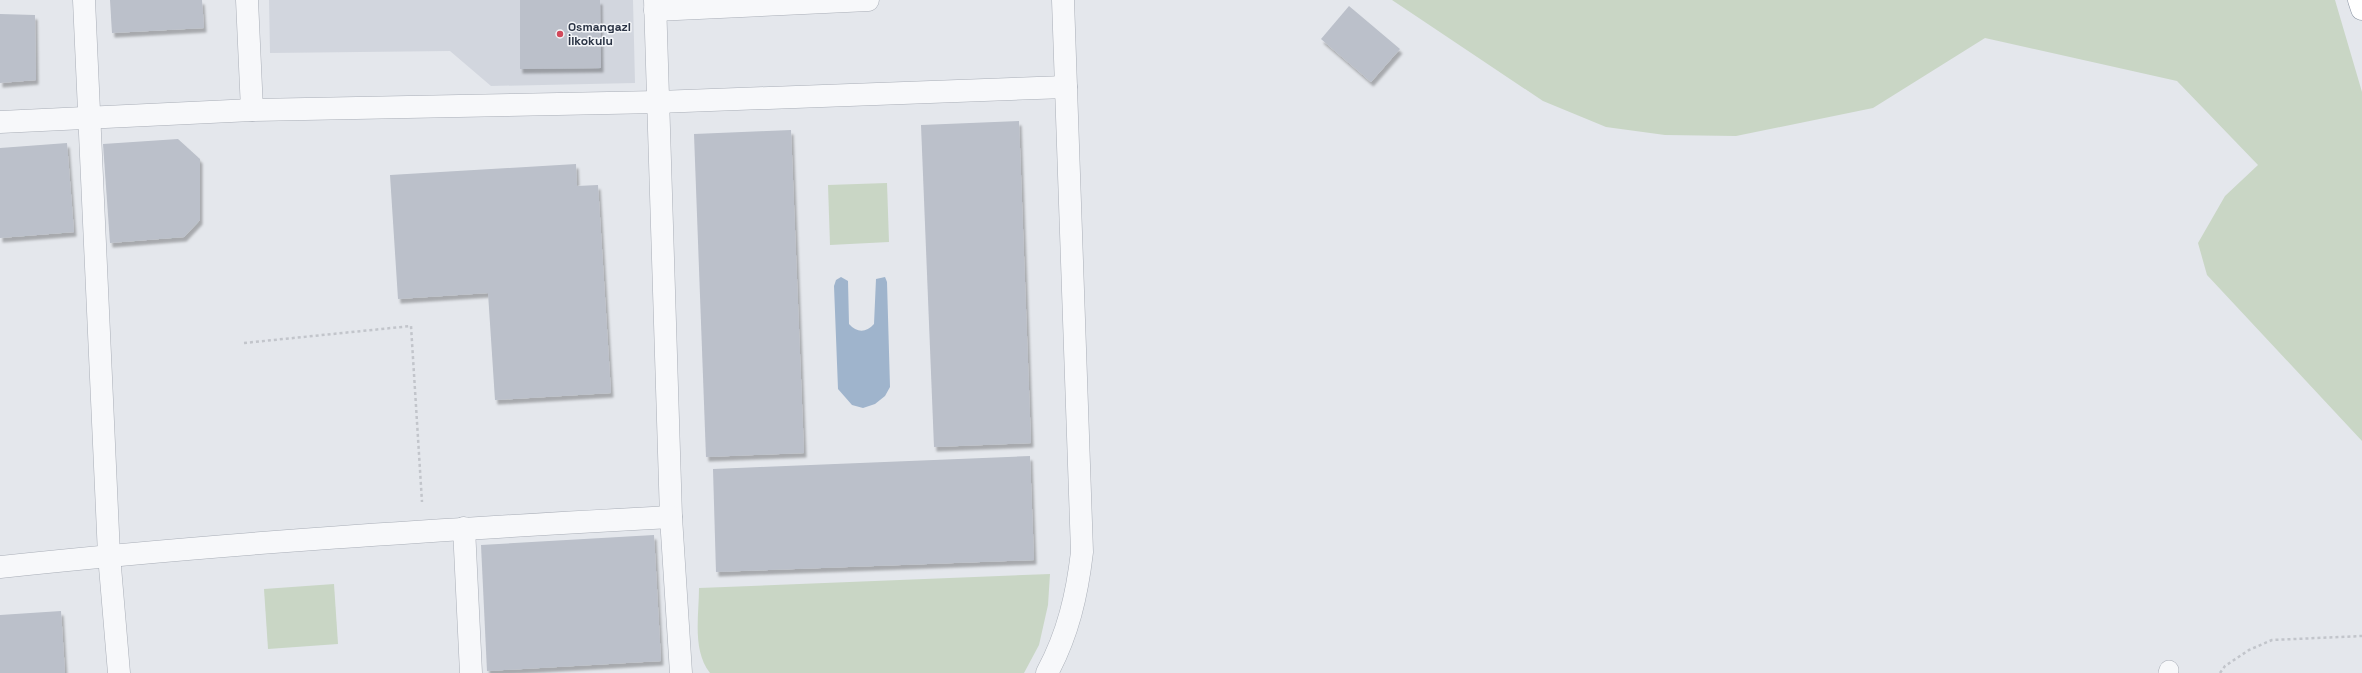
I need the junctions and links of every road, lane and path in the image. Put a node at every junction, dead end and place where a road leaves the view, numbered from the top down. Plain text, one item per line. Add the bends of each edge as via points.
1 (84, 0) edge
2 (247, 0) edge
3 (868, 0) edge
4 (1063, 0) edge
5 (2359, 0) edge
6 (655, 5) edge
7 (2362, 10) edge
8 (1066, 87) junction
9 (658, 102) junction
10 (252, 110) junction
11 (88, 117) junction
12 (0, 122) edge
13 (244, 343) dead end
14 (671, 517) junction
15 (464, 528) junction
16 (424, 531) junction
17 (109, 556) junction
18 (0, 567) edge
19 (2362, 636) edge
20 (119, 673) edge
21 (471, 673) edge
22 (682, 673) edge
23 (1047, 673) edge
24 (2220, 673) edge

1 - 11 street
2 - 10 street
3 - 6 street
4 - 8 street
5 - 7 highway
6 - 9 street
8 - 9 street
8 - 23 street via 1082,552 1078,591 1071,618
9 - 10 street
9 - 14 street
10 - 11 street
11 - 12 street
11 - 17 street
13 - 16 path via 411,326
14 - 15 street
14 - 22 street
15 - 16 street
15 - 21 street
16 - 17 street
17 - 18 street
17 - 20 street
19 - 24 path via 2272,640 2249,650 2225,666

